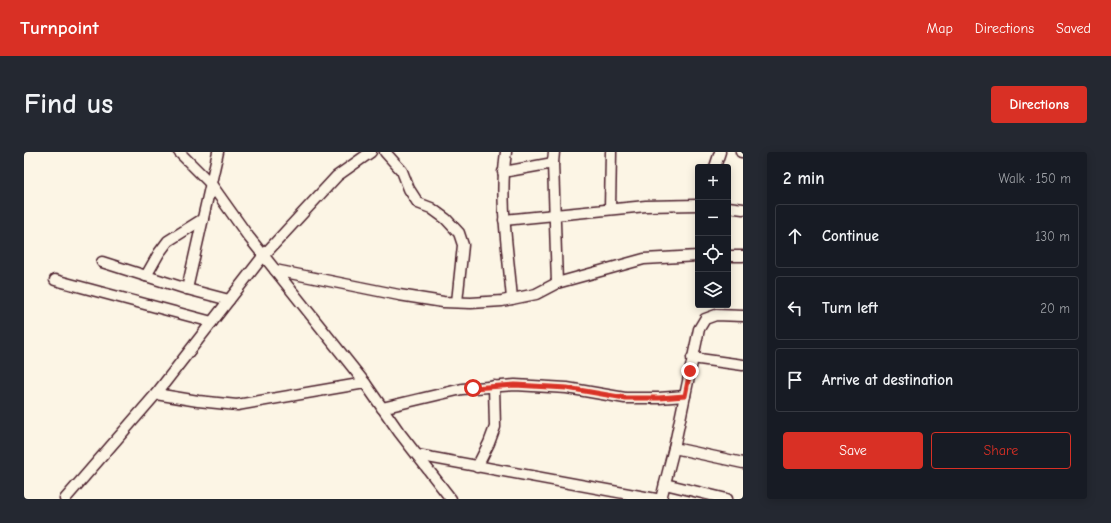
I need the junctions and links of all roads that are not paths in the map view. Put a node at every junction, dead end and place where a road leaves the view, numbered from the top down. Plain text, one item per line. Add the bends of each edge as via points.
1 (179, 152) edge
2 (218, 152) edge
3 (371, 152) edge
4 (385, 152) edge
5 (506, 152) edge
6 (554, 152) edge
7 (611, 152) edge
8 (720, 152) edge
9 (553, 163) junction
10 (716, 164) edge
11 (503, 172) junction
12 (212, 184) junction
13 (695, 205) edge
14 (731, 207) edge
15 (610, 209) junction
16 (743, 209) edge
17 (555, 216) junction
18 (203, 219) junction
19 (504, 220) junction
20 (264, 255) junction
21 (695, 256) edge
22 (731, 256) edge
23 (743, 256) edge
24 (102, 262) dead end
25 (275, 270) junction
26 (146, 276) junction
27 (56, 280) dead end
28 (557, 284) junction
29 (187, 289) junction
30 (512, 299) junction
31 (229, 300) junction
32 (457, 302) junction
33 (743, 316) edge
34 (212, 322) junction
35 (692, 358) junction
36 (743, 365) edge
37 (364, 384) junction
38 (494, 386) junction
39 (156, 394) junction
40 (685, 396) junction
41 (382, 408) junction
42 (674, 448) junction
43 (417, 455) junction
44 (743, 463) edge
45 (477, 467) junction
46 (665, 484) junction
47 (65, 499) edge
48 (451, 499) edge
49 (656, 499) edge
50 (661, 499) edge
51 (727, 499) edge

1 - 12 street
2 - 12 street
3 - 20 street via 337,176
4 - 32 street via 402,171 418,203 431,208 446,219 459,234 463,245
5 - 11 street
6 - 9 street
7 - 15 street
8 - 10 street
9 - 11 street
9 - 17 street
11 - 19 street
12 - 18 street
12 - 20 street
13 - 15 street
14 - 16 street
15 - 17 street
17 - 19 street
17 - 28 street
18 - 26 street via 168,241
18 - 29 street
19 - 30 street
20 - 25 street
20 - 31 street
21 - 28 street via 644,259
22 - 23 street
24 - 26 street
25 - 32 street via 399,295
25 - 37 street
26 - 29 street
27 - 34 street
28 - 30 street via 536,294
29 - 31 street
30 - 32 street
31 - 34 street
33 - 35 street via 716,315 705,319 699,329
34 - 39 street
35 - 36 street
35 - 40 street
37 - 39 street via 237,405
37 - 41 street
38 - 40 street via 567,388 625,398
38 - 41 street via 462,389
38 - 45 street via 495,427
39 - 47 street
40 - 42 street
41 - 43 street
42 - 44 street
42 - 46 street
43 - 45 street
43 - 48 street
45 - 49 street
46 - 50 street
46 - 51 street

